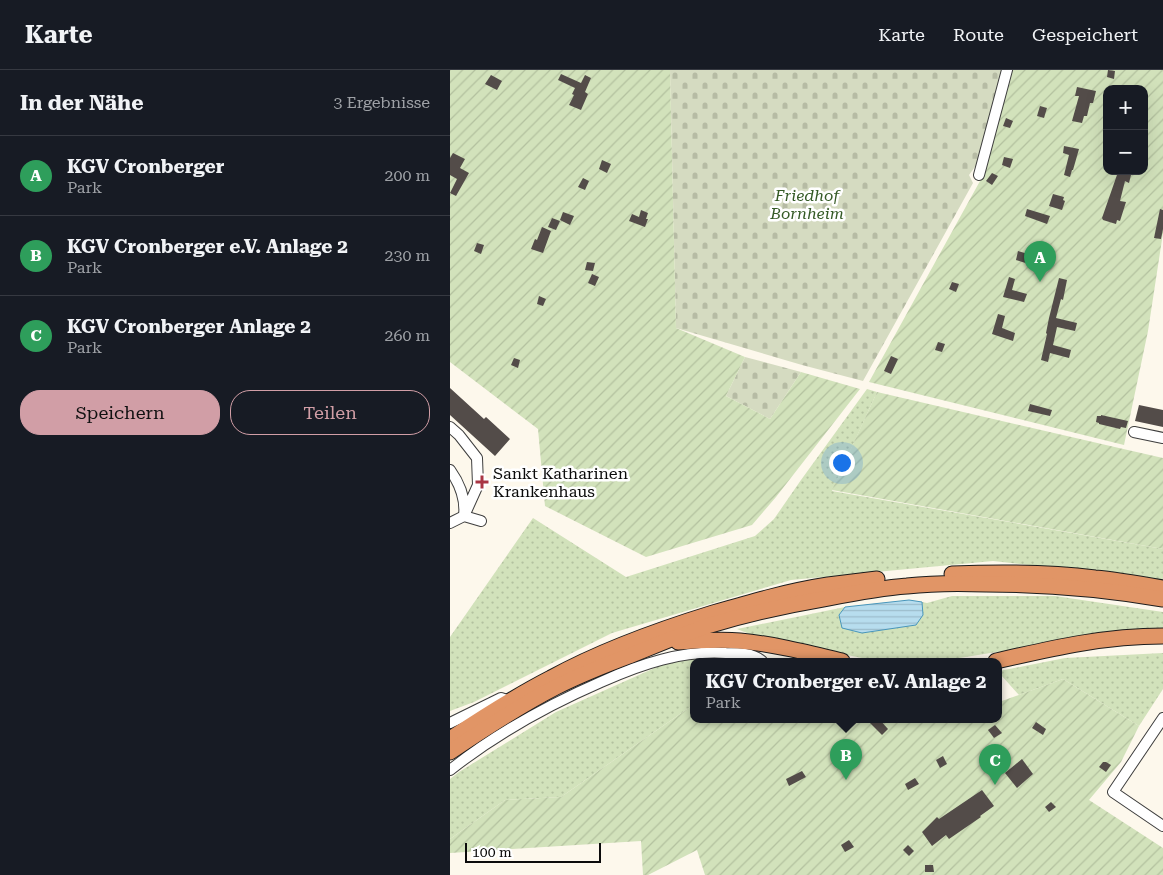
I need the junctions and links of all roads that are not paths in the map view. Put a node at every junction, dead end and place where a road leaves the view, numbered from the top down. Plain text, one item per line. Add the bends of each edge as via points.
1 (1007, 70) edge
2 (978, 175) dead end
3 (450, 427) edge
4 (1134, 432) dead end
5 (1163, 438) edge
6 (450, 470) edge
7 (464, 516) junction
8 (481, 521) dead end
9 (450, 523) edge
10 (1163, 588) edge
11 (1163, 599) edge
12 (1163, 636) edge
13 (661, 643) junction
14 (736, 653) junction
15 (740, 658) edge
16 (757, 658) edge
17 (828, 658) edge
18 (1002, 660) edge
19 (511, 700) junction
20 (1163, 718) edge
21 (450, 724) edge
22 (450, 739) edge
23 (450, 752) edge
24 (450, 770) edge
25 (1163, 826) edge

1 - 2 street
3 - 7 street via 476,458 478,485
4 - 5 street
6 - 7 street via 465,503
7 - 8 street
7 - 9 street
10 - 19 highway via 1093,578 1014,573 900,576 827,586 755,601 645,636 585,661
11 - 13 highway via 1053,586 908,586 846,594 759,612
12 - 18 highway via 1083,642
13 - 17 highway via 740,641
13 - 23 highway via 556,687
14 - 15 street
14 - 16 street
14 - 24 street via 687,654 627,671 551,706 491,741
19 - 21 street via 501,698
19 - 22 highway
20 - 25 street via 1113,792

